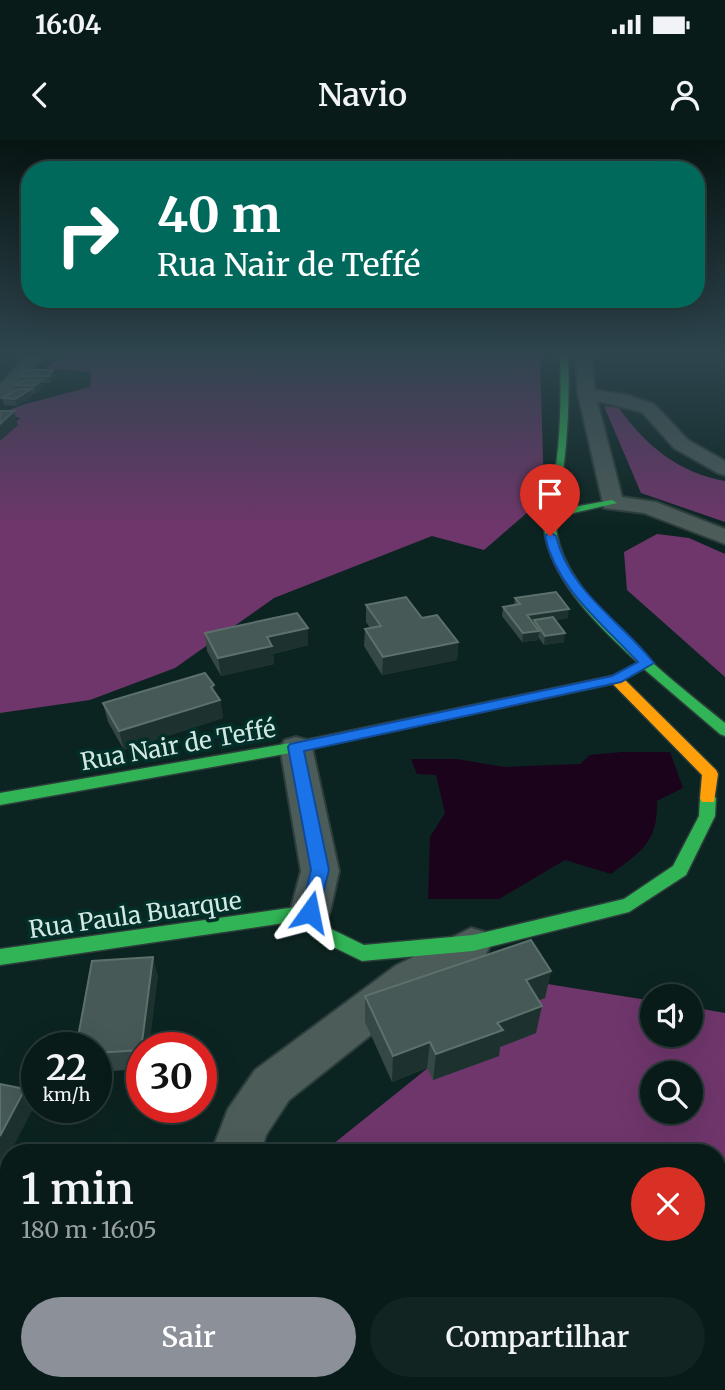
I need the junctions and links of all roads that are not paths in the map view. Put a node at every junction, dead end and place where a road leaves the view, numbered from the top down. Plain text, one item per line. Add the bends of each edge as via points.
1 (565, 411) edge
2 (591, 411) edge
3 (651, 411) edge
4 (725, 469) edge
5 (612, 503) junction
6 (555, 514) junction
7 (725, 537) edge
8 (647, 663) junction
9 (616, 679) junction
10 (725, 731) edge
11 (296, 747) junction
12 (0, 799) edge
13 (310, 912) junction
14 (474, 943) junction
15 (0, 957) edge
16 (239, 1144) edge

1 - 6 main road
2 - 5 street
3 - 4 street via 681,444
5 - 6 main road
5 - 7 street via 648,508
6 - 8 main road via 550,536 570,583
8 - 9 main road, Rua Nair de Teffé
8 - 10 main road
9 - 11 main road, Rua Nair de Teffé
9 - 14 main road via 710,774 707,816 680,870 629,905
11 - 12 main road, Rua Nair de Teffé
11 - 13 street via 320,870
13 - 14 main road via 320,932 362,953
13 - 15 main road, Rua Paula Buarque
14 - 16 street via 410,979 272,1085 245,1125

